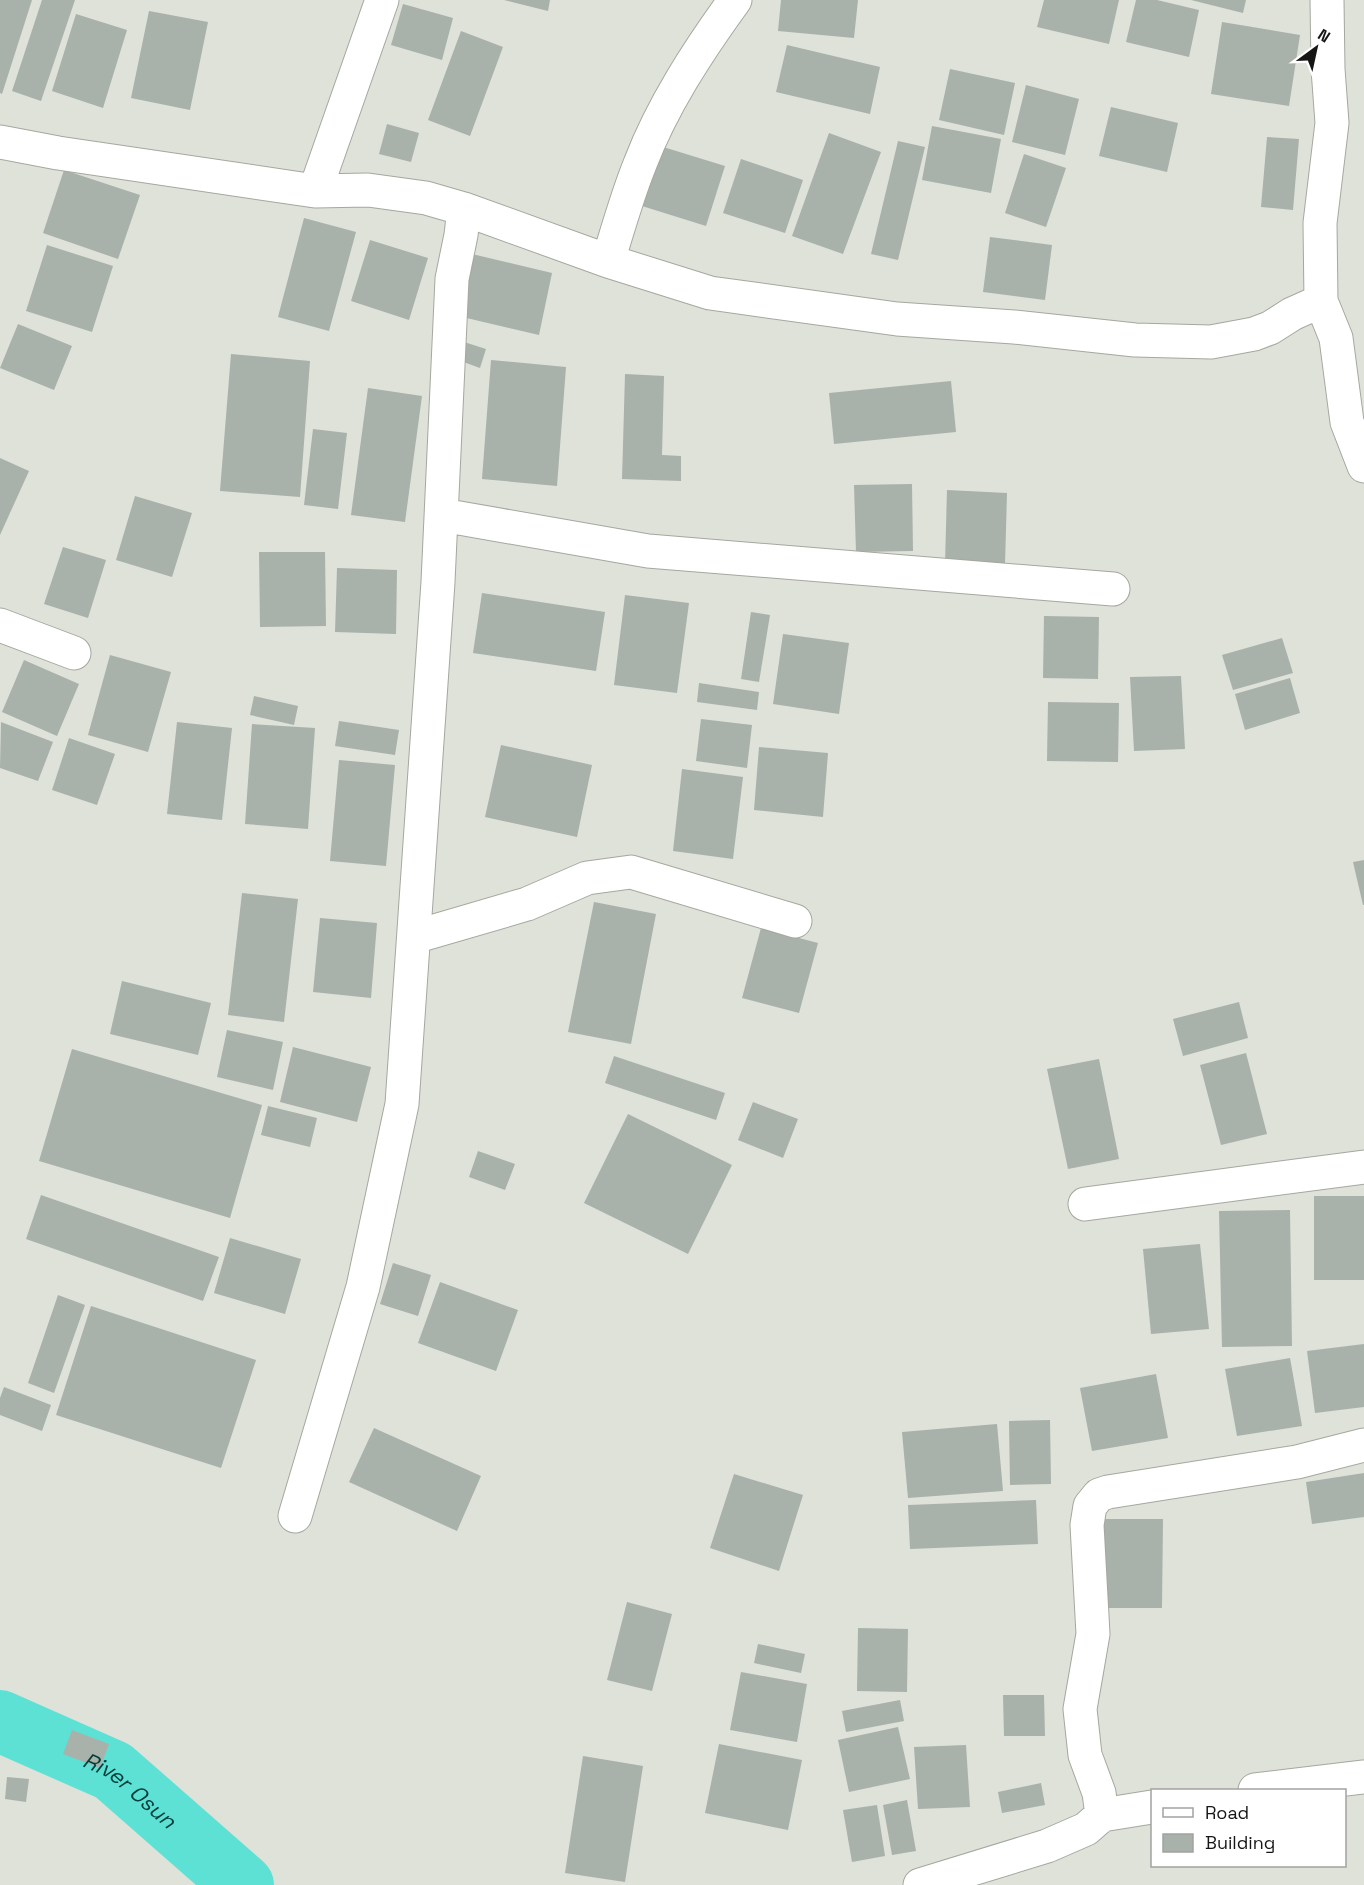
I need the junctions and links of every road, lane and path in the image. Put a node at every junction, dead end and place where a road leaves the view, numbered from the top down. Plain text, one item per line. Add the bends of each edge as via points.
1 (382, 0) edge
2 (735, 0) edge
3 (1327, 0) edge
4 (0, 142) edge
5 (315, 191) junction
6 (464, 209) junction
7 (608, 261) junction
8 (1321, 301) junction
9 (1364, 466) edge
10 (442, 515) junction
11 (1113, 589) dead end
12 (0, 625) edge
13 (74, 653) dead end
14 (795, 921) dead end
15 (414, 937) junction
16 (1364, 1167) edge
17 (1085, 1204) dead end
18 (1364, 1445) edge
19 (295, 1516) dead end
20 (1364, 1776) edge
21 (1270, 1789) edge
22 (1151, 1807) edge
23 (1102, 1815) junction
24 (920, 1885) edge

1 - 5 street
2 - 7 street via 663,115 640,163
3 - 8 street via 1332,123 1320,223
4 - 5 street
5 - 6 street via 368,190 426,198
6 - 7 street
6 - 10 street via 452,279
7 - 8 street via 710,293 897,319 1136,340 1211,342 1254,334
8 - 9 street via 1336,338 1347,422
10 - 11 street via 648,550
10 - 15 street
12 - 13 street
14 - 15 street via 631,872 587,878 527,904
15 - 19 street via 402,1104 363,1287
16 - 17 street
18 - 23 street via 1297,1461 1108,1492 1099,1495 1090,1506 1087,1525 1093,1634 1080,1709 1085,1755 1099,1793
20 - 21 street
22 - 23 street
23 - 24 street via 1086,1829 1047,1846

